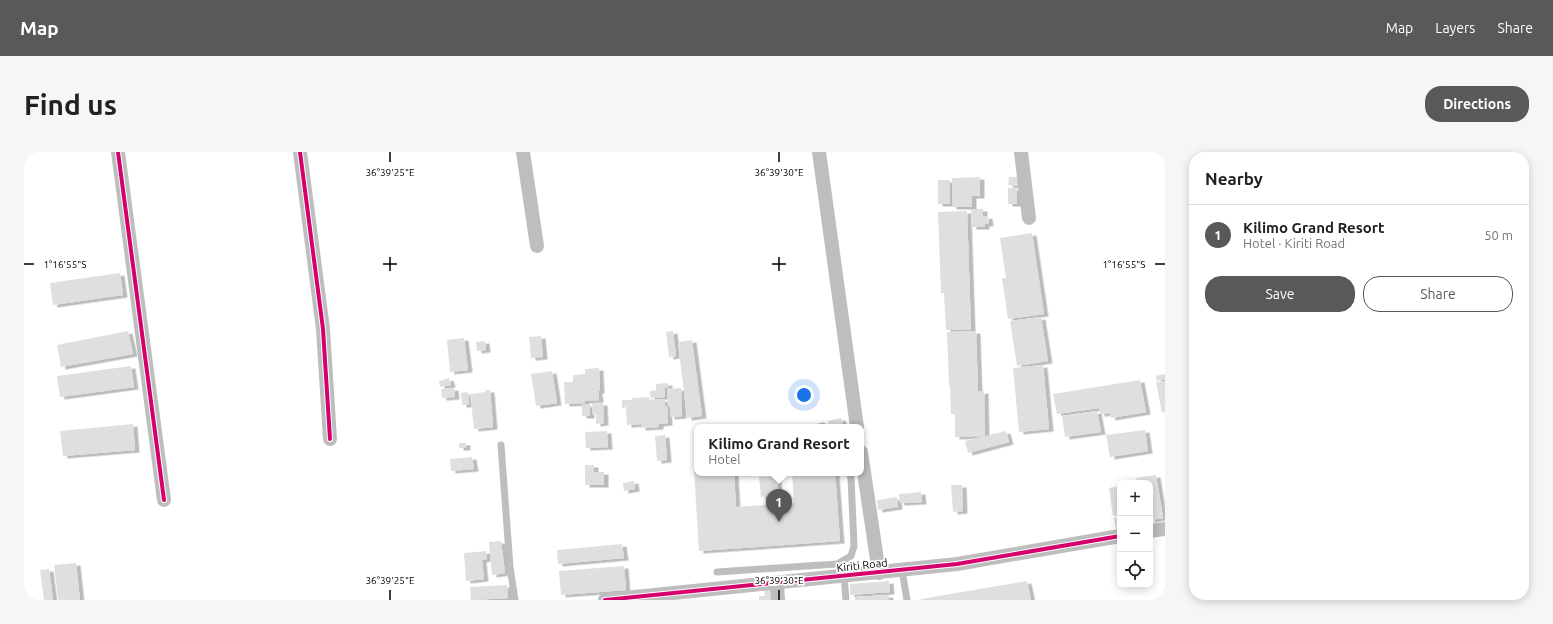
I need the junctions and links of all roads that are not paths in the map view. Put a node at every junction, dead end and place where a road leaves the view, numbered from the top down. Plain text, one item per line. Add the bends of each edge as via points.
1 (118, 152) edge
2 (300, 152) edge
3 (523, 152) edge
4 (819, 152) edge
5 (1021, 152) edge
6 (1028, 218) dead end
7 (537, 246) dead end
8 (858, 424) edge
9 (330, 439) dead end
10 (501, 445) dead end
11 (864, 472) edge
12 (850, 476) edge
13 (164, 500) dead end
14 (1165, 529) edge
15 (1153, 531) edge
16 (1117, 537) edge
17 (902, 570) junction
18 (717, 572) dead end
19 (879, 572) junction
20 (844, 576) junction
21 (777, 583) junction
22 (515, 600) edge
23 (605, 600) edge
24 (778, 600) edge
25 (846, 600) edge
26 (906, 600) edge

1 - 13 street
2 - 9 street via 323,329
3 - 7 street
4 - 8 street
5 - 6 street
10 - 22 lane via 510,567
11 - 19 street
12 - 18 lane via 854,546 851,556 837,564
14 - 15 street
16 - 17 street, Kiriti Road via 957,564
17 - 19 street, Kiriti Road
17 - 26 lane
19 - 20 street, Kiriti Road
20 - 21 street, Kiriti Road
20 - 25 lane
21 - 23 street, Kiriti Road
21 - 24 street

